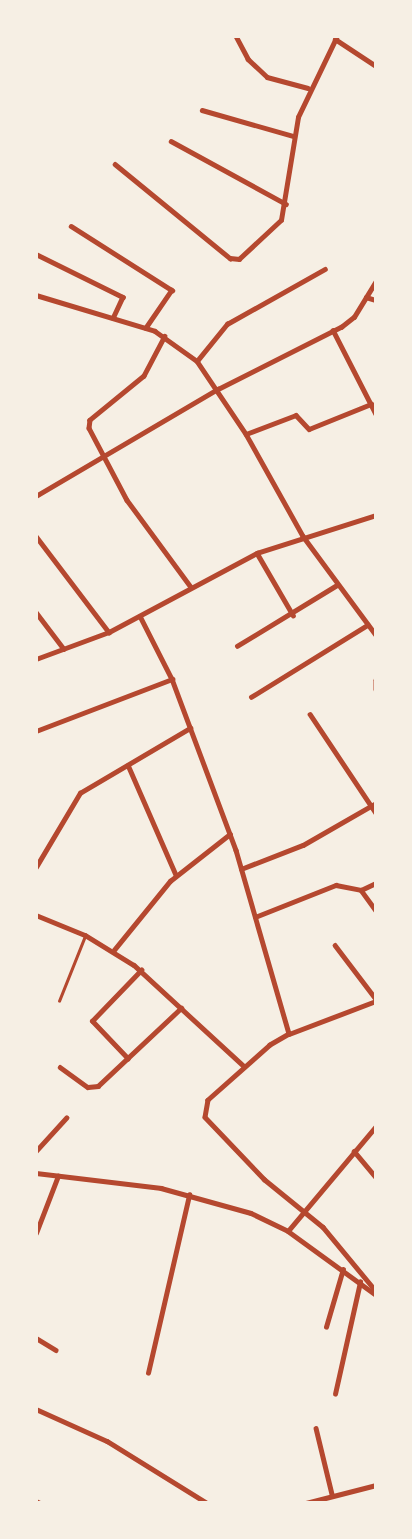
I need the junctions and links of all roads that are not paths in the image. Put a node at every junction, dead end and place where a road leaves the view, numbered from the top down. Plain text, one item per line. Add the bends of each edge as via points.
1 (236, 36) edge
2 (336, 38) edge
3 (376, 66) edge
4 (308, 88) junction
5 (202, 110) dead end
6 (293, 136) junction
7 (171, 141) dead end
8 (115, 164) dead end
9 (286, 204) junction
10 (70, 226) dead end
11 (36, 254) edge
12 (325, 269) dead end
13 (376, 281) edge
14 (36, 295) edge
15 (366, 297) junction
16 (376, 300) edge
17 (113, 318) junction
18 (146, 328) junction
19 (334, 330) junction
20 (165, 336) junction
21 (197, 361) junction
22 (218, 389) junction
23 (371, 404) junction
24 (376, 414) edge
25 (246, 434) junction
26 (101, 458) junction
27 (36, 496) edge
28 (376, 515) edge
29 (36, 536) edge
30 (303, 536) junction
31 (257, 554) junction
32 (337, 585) junction
33 (191, 587) junction
34 (36, 612) edge
35 (293, 615) junction
36 (140, 616) junction
37 (367, 625) junction
38 (109, 632) junction
39 (376, 635) edge
40 (237, 646) dead end
41 (64, 649) junction
42 (36, 659) edge
43 (172, 679) junction
44 (376, 680) edge
45 (376, 689) edge
46 (252, 697) dead end
47 (310, 714) dead end
48 (190, 728) junction
49 (36, 731) edge
50 (128, 765) junction
51 (373, 804) edge
52 (376, 813) edge
53 (230, 834) junction
54 (36, 867) edge
55 (241, 869) junction
56 (176, 875) junction
57 (376, 883) edge
58 (361, 890) junction
59 (376, 911) edge
60 (36, 915) edge
61 (255, 917) junction
62 (85, 935) junction
63 (335, 945) dead end
64 (114, 950) junction
65 (141, 970) junction
66 (376, 1000) edge
67 (59, 1001) dead end
68 (181, 1008) junction
69 (289, 1034) junction
70 (128, 1059) junction
71 (244, 1066) junction
72 (60, 1067) dead end
73 (66, 1118) dead end
74 (376, 1126) edge
75 (36, 1151) edge
76 (354, 1151) junction
77 (36, 1173) edge
78 (58, 1176) junction
79 (376, 1177) edge
80 (189, 1195) junction
81 (304, 1212) junction
82 (288, 1231) junction
83 (36, 1233) edge
84 (343, 1269) junction
85 (360, 1282) junction
86 (376, 1291) edge
87 (376, 1295) edge
88 (326, 1327) dead end
89 (36, 1338) edge
90 (56, 1350) dead end
91 (148, 1373) dead end
92 (335, 1394) dead end
93 (36, 1409) edge
94 (316, 1428) dead end
95 (376, 1485) edge
96 (332, 1494) junction
97 (323, 1500) edge
98 (207, 1503) edge
99 (306, 1503) edge

1 - 4 street via 248,59 267,77
2 - 3 street
2 - 4 street
4 - 6 street
5 - 6 street
6 - 9 street
7 - 9 street
8 - 9 street via 234,260 273,232
10 - 18 street via 172,290
11 - 17 street via 123,297
12 - 21 street via 227,324
13 - 15 street
14 - 17 street
15 - 16 street
15 - 19 street via 354,317
17 - 18 street
18 - 20 street
19 - 22 street
19 - 23 street
20 - 21 street
20 - 26 street via 134,388 90,420
21 - 22 street
22 - 25 street
22 - 26 street
23 - 24 street
23 - 25 street via 312,428 296,415
25 - 30 street
26 - 27 street
26 - 33 street via 142,522
28 - 30 street
29 - 38 street
30 - 31 street
30 - 32 street
31 - 33 street
31 - 35 street
32 - 35 street
32 - 37 street
33 - 36 street
34 - 41 street
35 - 40 street
36 - 38 street
36 - 43 street
37 - 39 street
37 - 46 street
38 - 41 street
41 - 42 street
43 - 48 street
43 - 49 street
44 - 45 street
47 - 51 street
48 - 50 street
48 - 53 street
50 - 54 street via 74,800
50 - 56 street
51 - 52 street
51 - 55 street via 303,845
53 - 55 street
53 - 56 street
55 - 61 street
56 - 64 street
57 - 58 street
58 - 59 street
58 - 61 street via 336,885
60 - 62 street
61 - 69 street
62 - 64 street
62 - 67 lane
63 - 66 street
64 - 65 street
65 - 68 street
65 - 70 street via 92,1021
66 - 69 street
68 - 70 street
68 - 71 street
69 - 71 street
70 - 72 street via 94,1088
71 - 81 street via 208,1100 205,1117 257,1173
73 - 75 street
74 - 76 street
76 - 79 street
76 - 81 street
77 - 78 street
78 - 80 street
78 - 83 street
80 - 82 street via 251,1213
80 - 91 street
81 - 82 street
81 - 86 street via 345,1250
82 - 84 street
84 - 85 street
84 - 88 street
85 - 87 street
85 - 92 street
89 - 90 street
93 - 98 street via 108,1441
94 - 96 street
95 - 96 street
96 - 97 street
97 - 99 street

